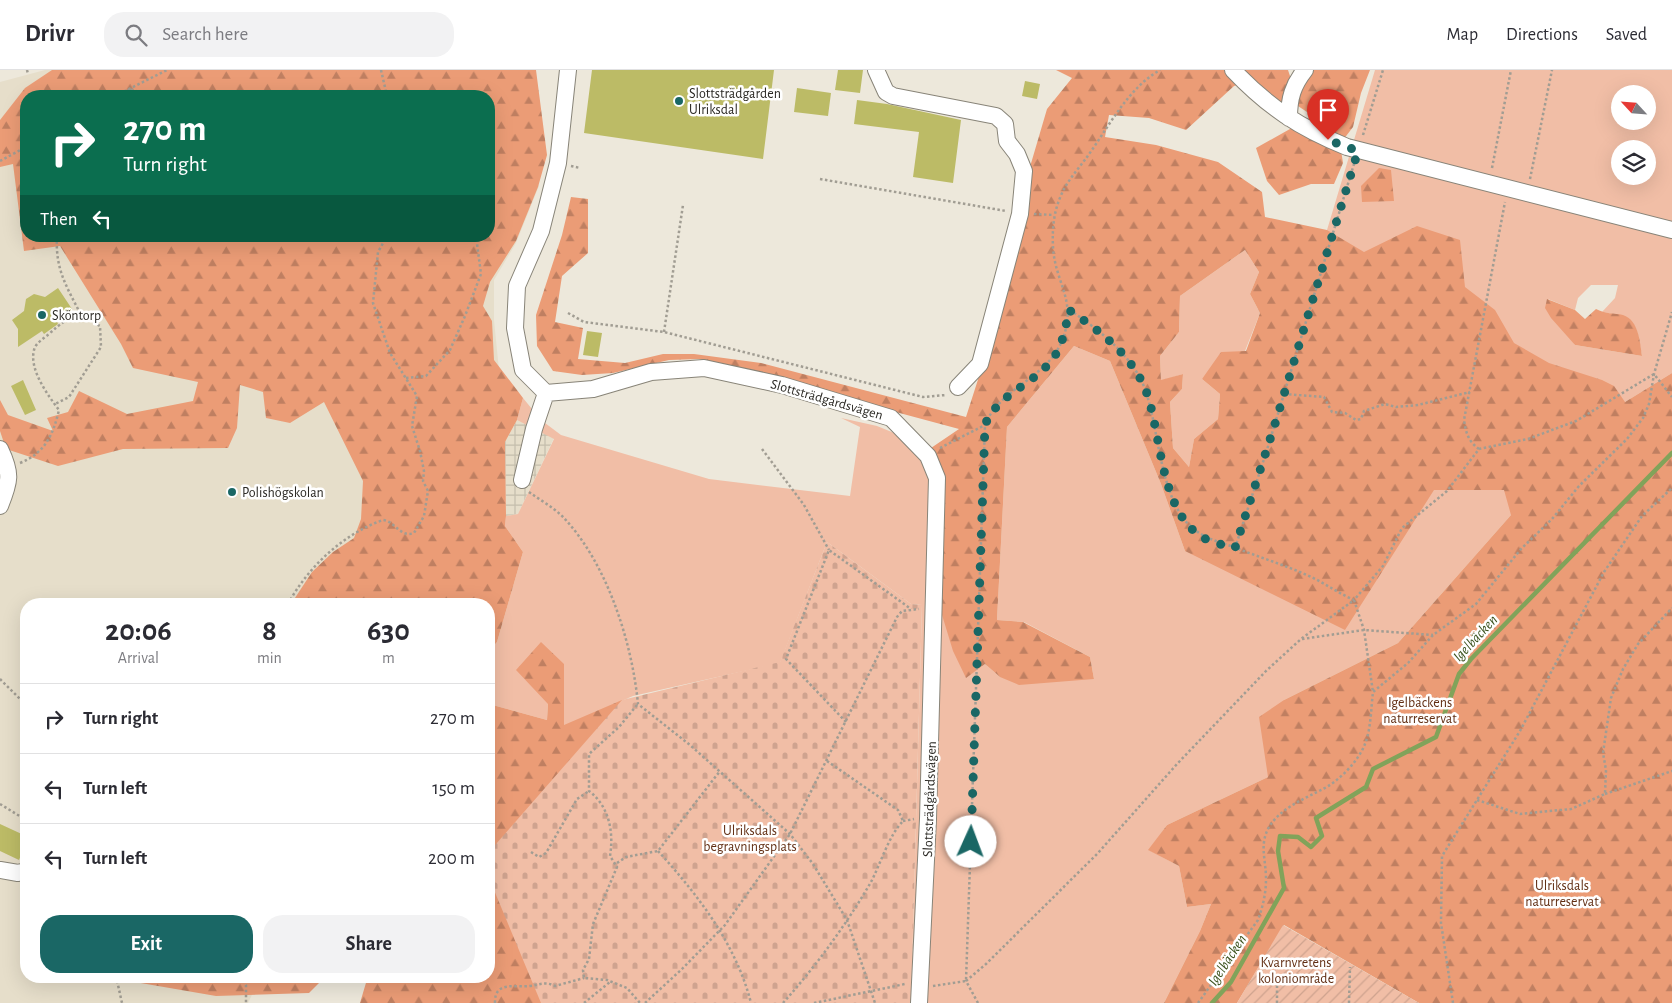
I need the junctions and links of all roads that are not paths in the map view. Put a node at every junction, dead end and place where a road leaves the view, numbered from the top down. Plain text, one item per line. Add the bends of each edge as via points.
1 (568, 70) edge
2 (876, 70) edge
3 (1233, 70) edge
4 (1305, 70) edge
5 (1289, 118) junction
6 (1672, 230) edge
7 (958, 387) road end
8 (546, 393) junction
9 (0, 449) edge
10 (522, 480) road end
11 (0, 506) edge
12 (0, 870) edge
13 (20, 873) edge
14 (919, 1003) edge

1 - 8 street via 560,148 541,231 516,286 515,328 523,370
2 - 7 street via 886,92 893,96 996,116 1005,124 1007,142 1017,154 1024,171 1020,214 980,364
3 - 5 street via 1265,102
4 - 5 street via 1289,97
5 - 6 street via 1312,132 1358,151
8 - 10 street
8 - 14 street, Slottsträdgårdsvägen via 593,389 651,372 704,368 782,385 892,418 928,456 937,478 935,610
9 - 11 street via 9,467 8,488
12 - 13 street

